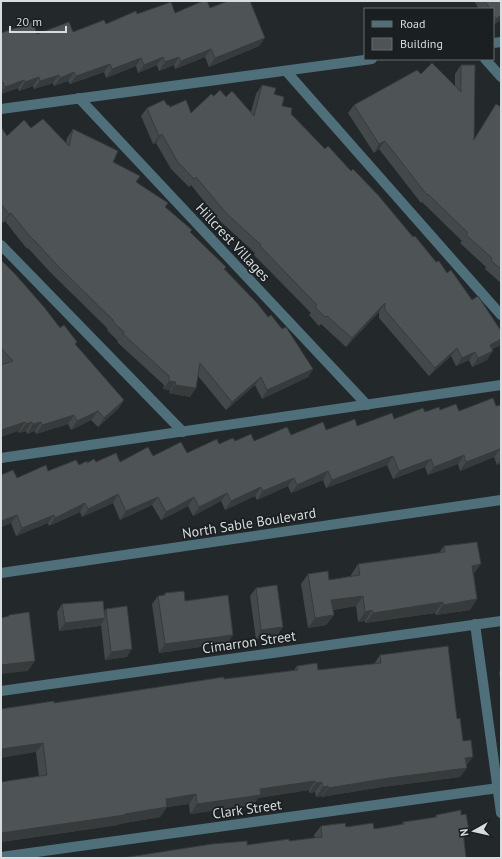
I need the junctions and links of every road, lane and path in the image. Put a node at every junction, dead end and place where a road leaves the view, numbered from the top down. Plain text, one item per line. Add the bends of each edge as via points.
1 (365, 60) edge
2 (486, 60) edge
3 (286, 71) junction
4 (501, 77) edge
5 (79, 98) junction
6 (1, 109) edge
7 (1, 245) edge
8 (501, 315) edge
9 (501, 385) edge
10 (367, 405) junction
11 (183, 432) junction
12 (1, 458) edge
13 (501, 500) edge
14 (1, 573) edge
15 (501, 621) edge
16 (475, 624) junction
17 (1, 691) edge
18 (498, 788) junction
19 (501, 813) edge
20 (1, 857) edge

1 - 3 street
2 - 4 street
3 - 5 street
3 - 8 street
5 - 6 street
5 - 10 street, Hillcrest Villages
7 - 11 street
9 - 10 street
10 - 11 street
11 - 12 street
13 - 14 street, North Sable Boulevard
15 - 16 street, Cimarron Street
16 - 17 street, Cimarron Street
16 - 18 street
18 - 19 street
18 - 20 street, Clark Street

